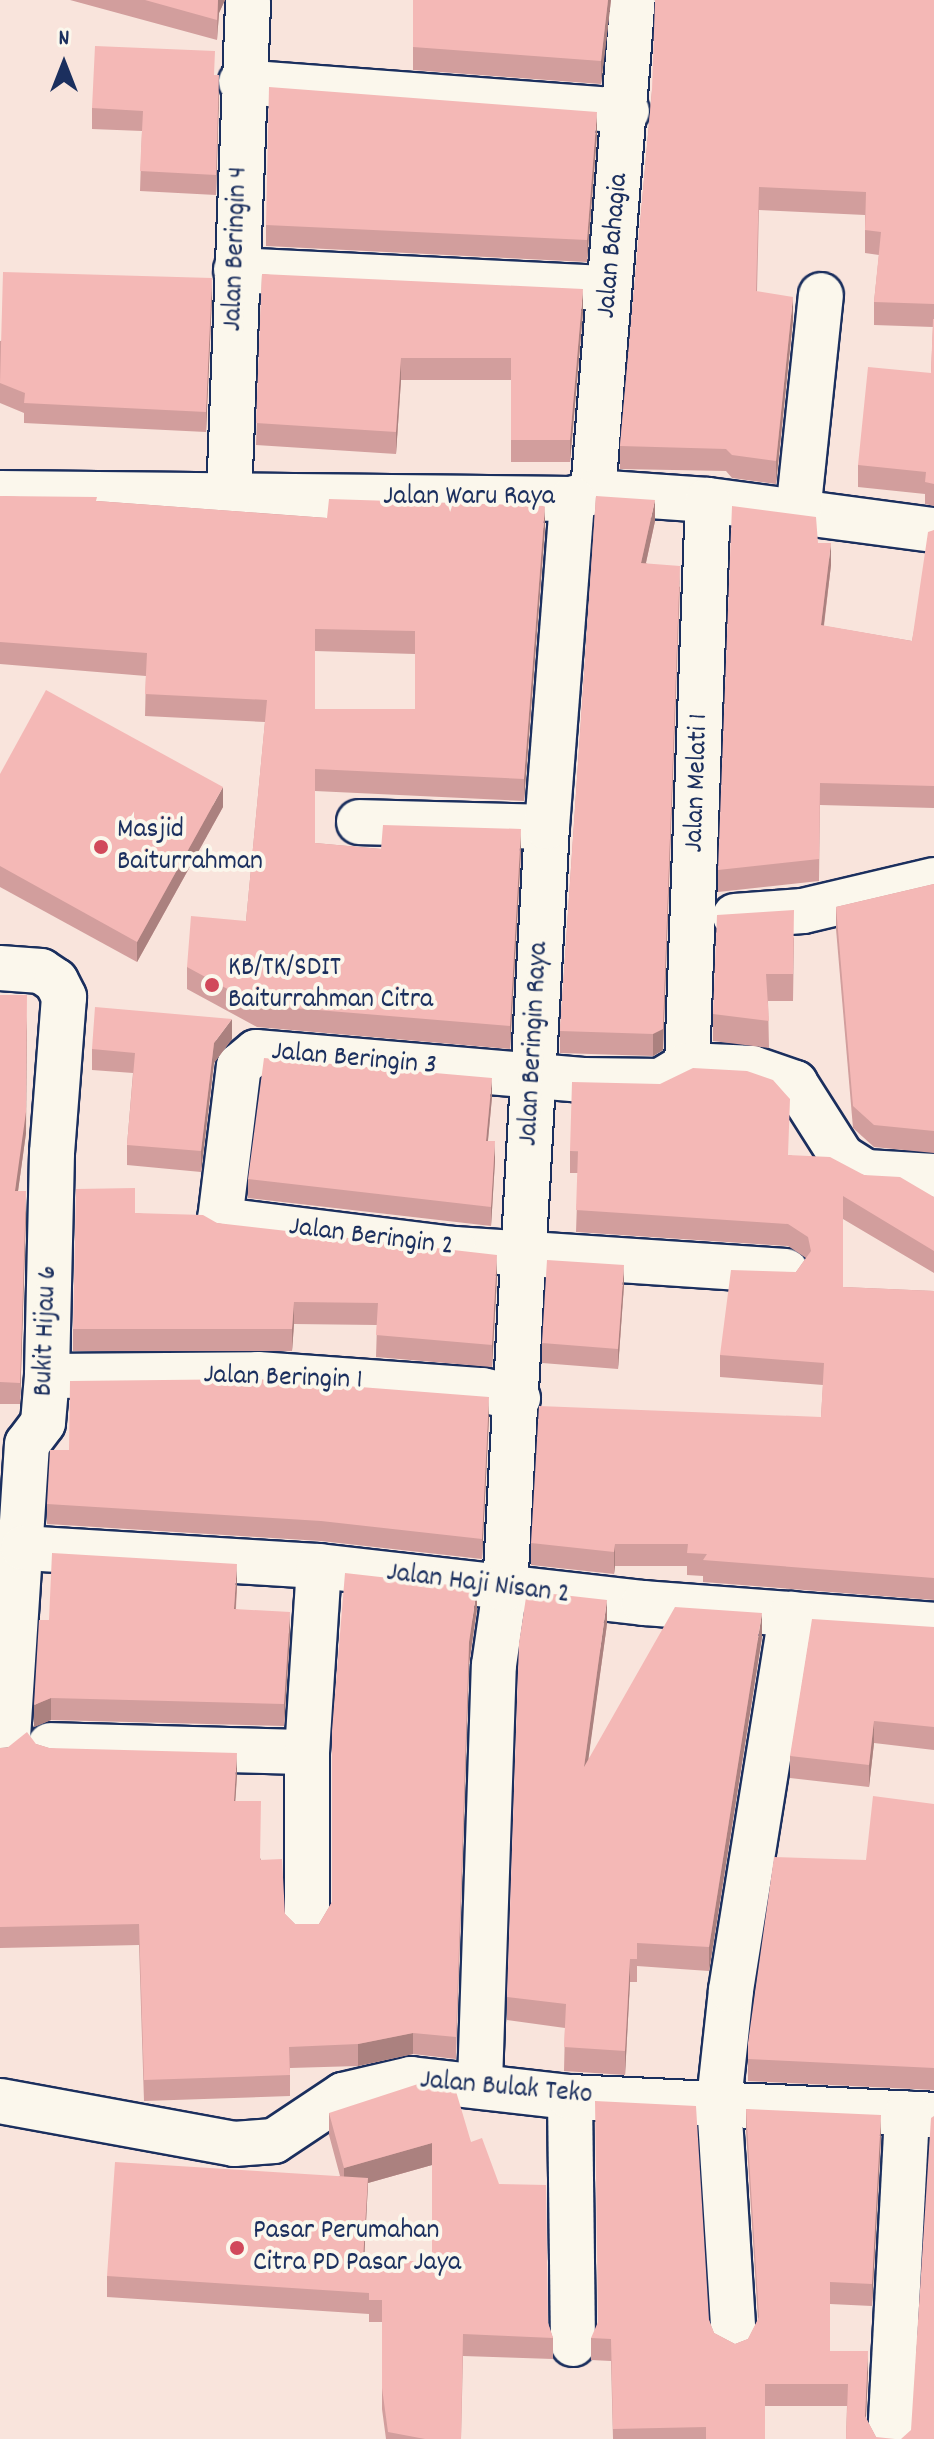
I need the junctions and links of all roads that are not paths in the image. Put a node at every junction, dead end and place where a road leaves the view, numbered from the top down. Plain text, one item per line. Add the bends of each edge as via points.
1 (248, 0) edge
2 (633, 0) edge
3 (241, 82) junction
4 (627, 111) junction
5 (236, 270) junction
6 (609, 288) junction
7 (821, 295) dead end
8 (0, 493) edge
9 (582, 496) junction
10 (229, 498) junction
11 (708, 500) junction
12 (798, 513) junction
13 (934, 530) edge
14 (359, 822) dead end
15 (547, 827) junction
16 (934, 880) edge
17 (693, 919) junction
18 (0, 968) edge
19 (687, 1065) junction
20 (534, 1077) junction
21 (934, 1176) edge
22 (220, 1220) joint
23 (522, 1253) junction
24 (786, 1271) edge
25 (47, 1376) junction
26 (518, 1398) junction
27 (14, 1444) edge
28 (23, 1548) junction
29 (319, 1566) junction
30 (505, 1589) junction
31 (791, 1614) junction
32 (934, 1625) edge
33 (4, 1742) edge
34 (50, 1745) edge
35 (307, 1752) junction
36 (307, 1924) edge
37 (480, 2083) junction
38 (570, 2097) junction
39 (0, 2101) edge
40 (719, 2101) junction
41 (920, 2114) edge
42 (734, 2341) edge
43 (573, 2344) dead end
44 (890, 2439) edge

1 - 3 street, Jalan Beringin 4
2 - 4 street, Jalan Bahagia
3 - 4 street
3 - 5 street, Jalan Beringin 4
4 - 6 street, Jalan Bahagia
5 - 6 street
5 - 10 street, Jalan Beringin 4
6 - 9 street, Jalan Bahagia
7 - 12 street
8 - 10 street, Jalan Waru Raya
9 - 10 street, Jalan Waru Raya
9 - 11 street, Jalan Waru Raya
9 - 15 street, Jalan Beringin Raya
11 - 12 street, Jalan Waru Raya
11 - 17 street, Jalan Melati 1
12 - 13 street, Jalan Waru Raya
14 - 15 street
15 - 20 street, Jalan Beringin Raya
16 - 17 street via 803,911
17 - 19 street, Jalan Melati 1
18 - 25 street, Bukit Hijau 6 via 41,971 56,981 64,997 52,1153
19 - 20 street via 660,1081
19 - 21 street via 752,1068 795,1083 842,1157 866,1172
20 - 22 street, Jalan Beringin 3 via 256,1052 239,1066
20 - 23 street, Jalan Beringin Raya
22 - 23 street, Jalan Beringin 2
23 - 24 street, Jalan Beringin 2
23 - 26 street, Jalan Beringin Raya
25 - 26 street, Jalan Beringin 1 via 258,1374 482,1390
25 - 27 street, Bukit Hijau 6 via 43,1423
26 - 30 street, Jalan Beringin Raya
27 - 28 street, Bukit Hijau 6
28 - 29 street, Jalan Haji Nisan 2
28 - 33 street, Bukit Hijau 6
29 - 30 street, Jalan Haji Nisan 2
29 - 35 street
30 - 31 street, Jalan Haji Nisan 2
30 - 37 street, Jalan Beringin Raya via 494,1665
31 - 32 street, Jalan Haji Nisan 2
31 - 40 street via 731,1990
34 - 35 street
35 - 36 street
37 - 38 street, Jalan Bulak Teko
37 - 39 street, Jalan Bulak Teko via 411,2079 343,2095 274,2141 234,2144
38 - 40 street, Jalan Bulak Teko
38 - 43 street
40 - 41 street, Jalan Bulak Teko
40 - 42 street
41 - 44 street

